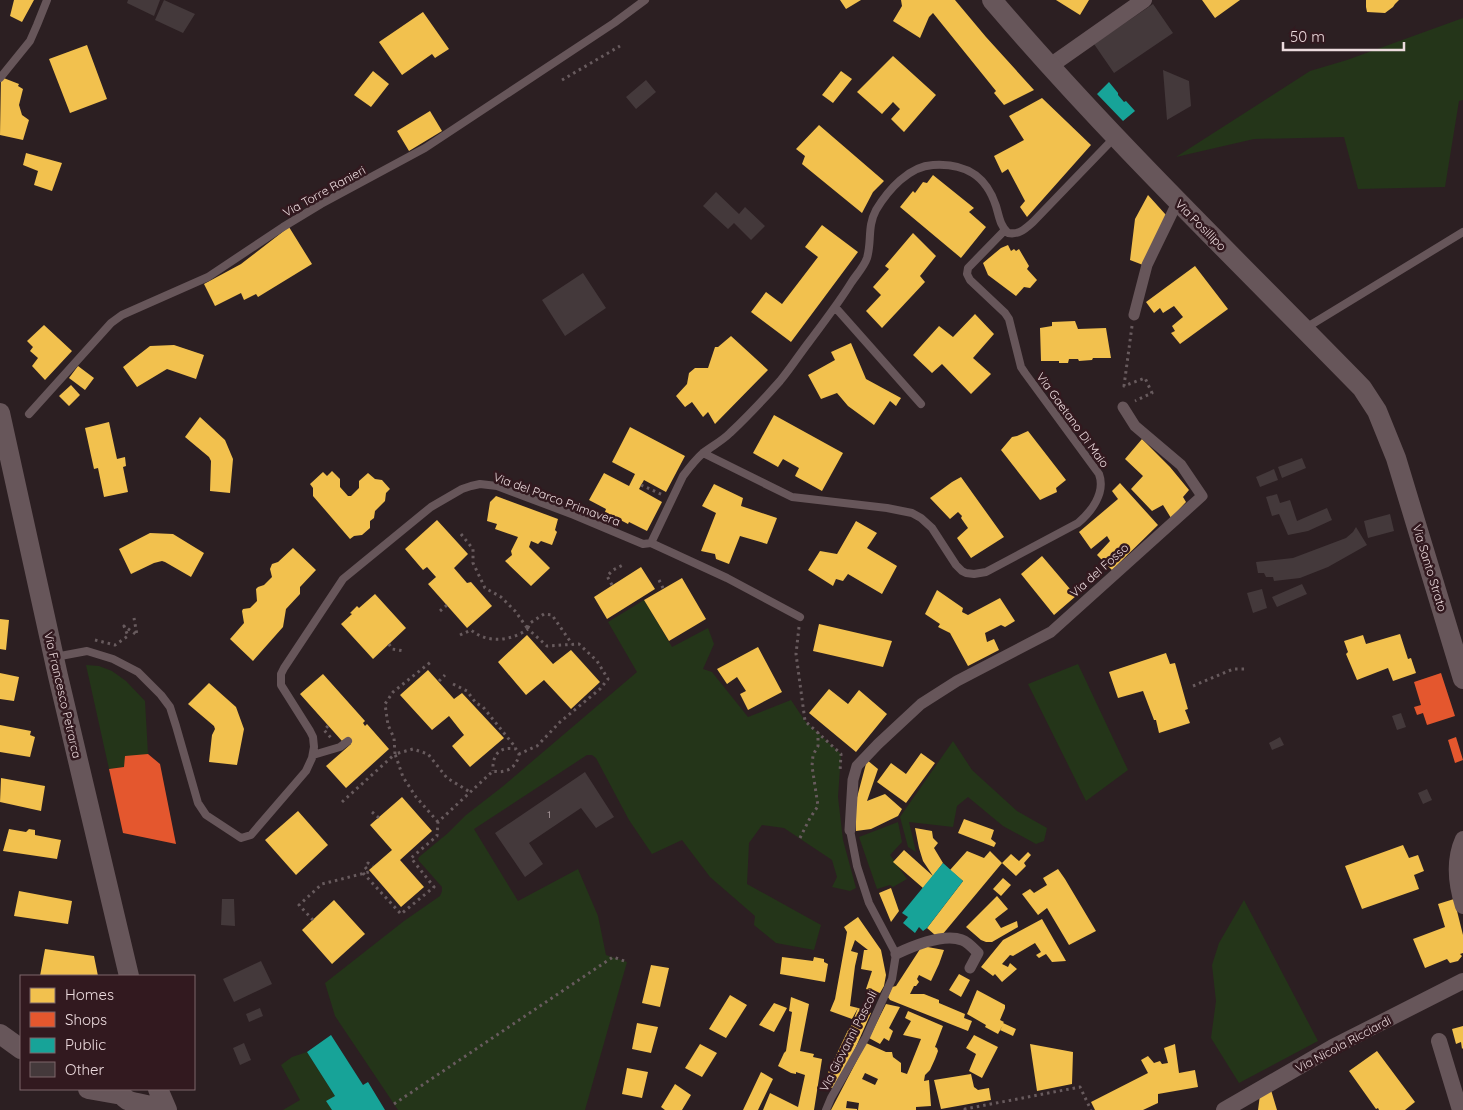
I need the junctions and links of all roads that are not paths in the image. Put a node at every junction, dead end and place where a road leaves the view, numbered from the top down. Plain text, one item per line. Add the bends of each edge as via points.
1 (46, 0) edge
2 (645, 0) edge
3 (992, 0) edge
4 (1144, 0) edge
5 (1050, 66) junction
6 (0, 78) edge
7 (1114, 137) junction
8 (1178, 201) junction
9 (1005, 230) junction
10 (1463, 232) edge
11 (835, 307) junction
12 (1134, 315) road end
13 (1304, 329) junction
14 (921, 404) dead end
15 (1122, 407) road end
16 (0, 413) edge
17 (29, 414) dead end
18 (3, 436) edge
19 (703, 453) junction
20 (1396, 458) joint
21 (651, 543) junction
22 (800, 617) road end
23 (54, 657) junction
24 (1463, 679) edge
25 (348, 741) dead end
26 (313, 755) junction
27 (850, 830) joint
28 (1463, 839) edge
29 (1463, 906) edge
30 (896, 954) junction
31 (970, 968) dead end
32 (129, 975) edge
33 (1463, 981) edge
34 (0, 1034) edge
35 (1439, 1041) dead end
36 (20, 1047) edge
37 (94, 1090) edge
38 (155, 1090) edge
39 (157, 1090) edge
40 (126, 1095) edge
41 (158, 1110) edge
42 (167, 1110) edge
43 (826, 1110) edge
44 (1224, 1110) edge
45 (1460, 1110) edge

1 - 6 lane via 30,42
2 - 17 lane, Via Torre Ranieri via 425,148 298,218 208,277 122,315
3 - 5 street, Via Posillipo
4 - 5 street
5 - 7 street, Via Posillipo
7 - 8 street, Via Posillipo
7 - 9 lane via 1033,222 1017,233
8 - 12 street via 1147,265
8 - 13 street, Via Posillipo
9 - 11 lane via 992,195 975,174 961,167 920,166 902,178 879,206 872,219 867,257
9 - 19 lane, Via Gaetano Di Maio via 968,268 967,277 1006,313 1024,373 1099,474 1102,484 1099,494 1090,512 1078,524 986,572 966,573 956,565 932,528 912,513 792,496
10 - 13 lane
11 - 14 lane
11 - 19 lane via 780,380 729,434
13 - 20 street, Via Posillipo via 1362,388 1377,411
15 - 27 street, Via del Fosso via 1135,426 1181,465 1202,496 1051,632 921,704 878,744 858,766 853,780
16 - 18 street, Via Francesco Petrarca
18 - 23 street, Via Francesco Petrarca
19 - 21 lane via 683,476
20 - 24 street, Via Santo Strato
21 - 22 lane, Via del Parco Primavera
21 - 26 lane, Via del Parco Primavera via 642,544 497,486 480,484 462,489 431,507 343,579 280,674 281,685 313,737
23 - 26 lane via 87,651 113,659 138,672 170,707 198,803 206,815 241,838 252,835 306,772
23 - 32 street, Via Francesco Petrarca
25 - 26 lane via 340,748
27 - 30 lane, Via del Fosso via 869,903
28 - 29 street via 1456,874
30 - 31 street via 922,943 963,940 978,953
30 - 43 lane, Via Giovanni Pascoli via 892,979 866,1037
33 - 44 street, Via Nicola Ricciardi via 1333,1047
34 - 36 street
35 - 45 street
37 - 40 street
38 - 40 street via 148,1099
39 - 42 street
40 - 41 street

